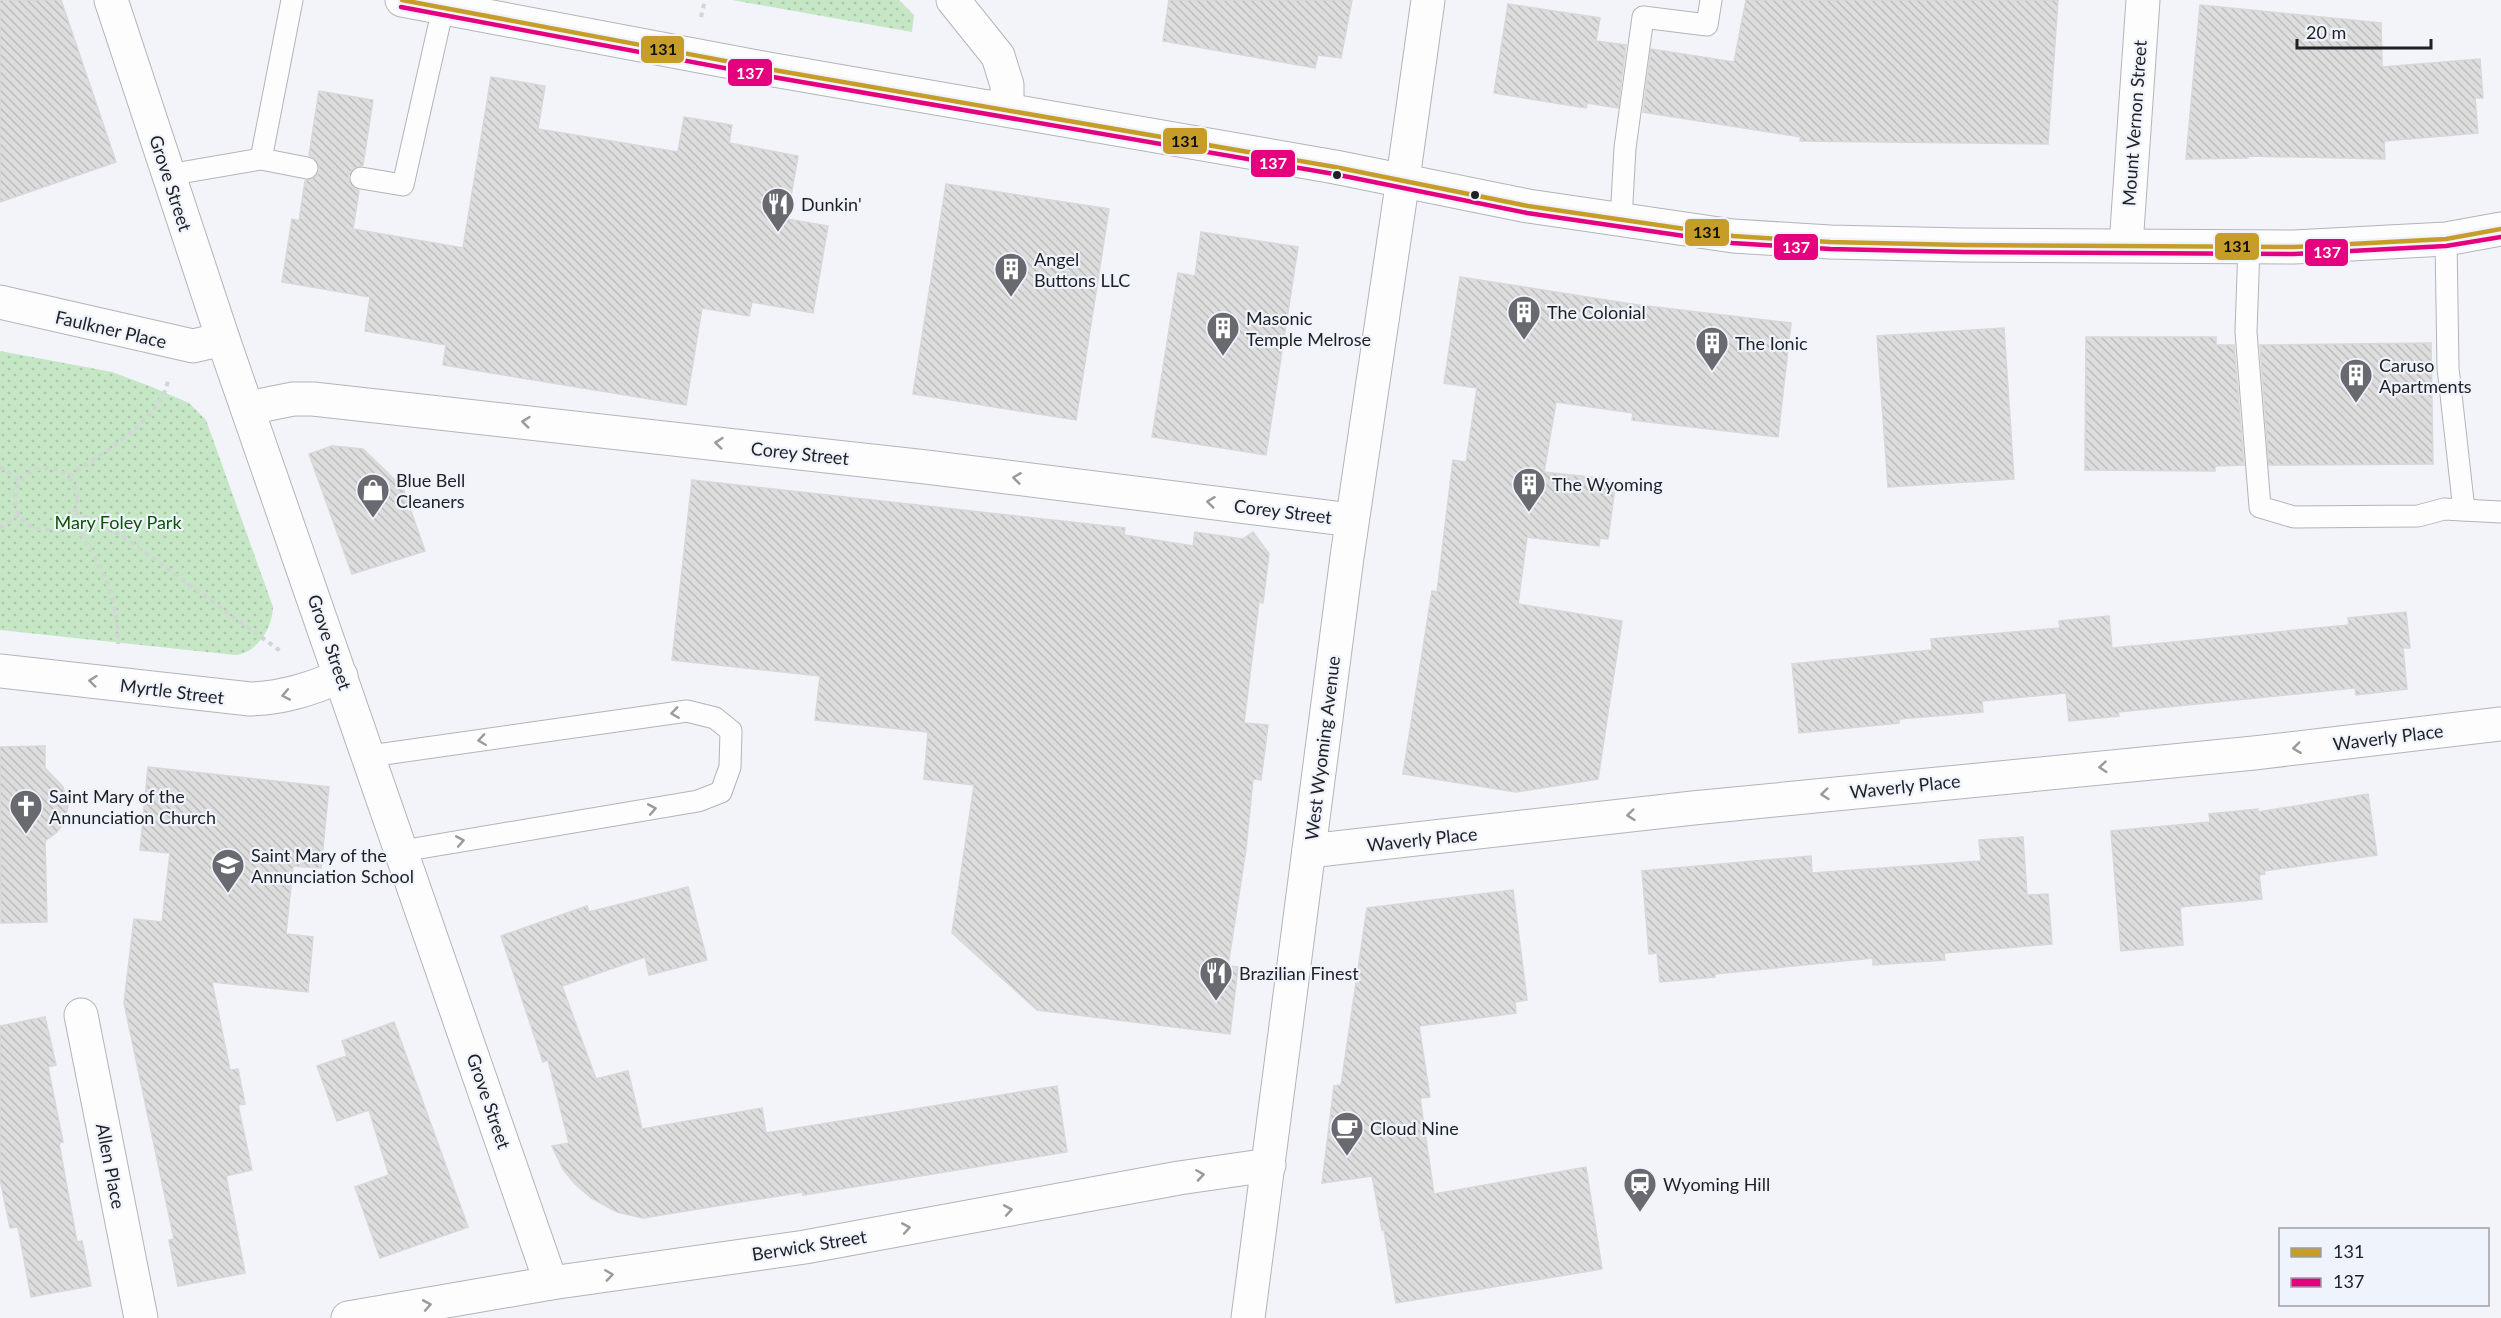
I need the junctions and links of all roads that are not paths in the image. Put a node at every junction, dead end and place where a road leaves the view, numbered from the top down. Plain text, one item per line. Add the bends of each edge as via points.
1 (111, 0) edge
2 (291, 0) edge
3 (402, 0) edge
4 (953, 0) edge
5 (1428, 0) edge
6 (1711, 0) edge
7 (2143, 0) edge
8 (443, 8) junction
9 (1007, 110) junction
10 (261, 159) junction
11 (307, 168) dead end
12 (168, 175) junction
13 (361, 178) dead end
14 (1402, 179) junction
15 (1621, 220) junction
16 (2501, 229) edge
17 (2446, 239) junction
18 (2126, 245) junction
19 (2249, 246) junction
20 (0, 302) edge
21 (223, 339) junction
22 (248, 408) junction
23 (2464, 510) junction
24 (2501, 512) edge
25 (1352, 520) junction
26 (0, 671) edge
27 (332, 680) junction
28 (2501, 724) edge
29 (370, 756) junction
30 (402, 851) junction
31 (1309, 851) junction
32 (81, 1015) dead end
33 (1269, 1165) junction
34 (552, 1283) junction
35 (141, 1318) edge
36 (348, 1318) edge
37 (1248, 1318) edge

1 - 12 street, Grove Street
2 - 10 lane
3 - 8 street
4 - 9 street via 998,56 1007,85
5 - 14 street, West Wyoming Avenue
6 - 15 lane via 1707,25 1643,17 1625,148
7 - 18 street, Mount Vernon Street
8 - 9 street
8 - 13 lane via 403,184
9 - 14 street
10 - 11 lane
10 - 12 lane
12 - 21 street, Grove Street
14 - 15 street via 1528,206
14 - 25 street, West Wyoming Avenue
15 - 18 street via 1733,236 1821,242
16 - 17 street
17 - 19 street
17 - 23 lane via 2448,368
18 - 19 street
19 - 23 lane via 2246,332 2260,507 2294,517 2418,516 2444,508
20 - 21 street, Faulkner Place via 175,344 193,346
21 - 22 street, Grove Street
25 -> 22 street, Corey Street via 926,467 314,399
22 - 27 street, Grove Street
23 - 24 lane
25 - 31 street, West Wyoming Avenue
27 -> 26 street, Myrtle Street via 286,696 250,699
27 - 29 street, Grove Street
28 -> 31 street, Waverly Place
29 - 30 street, Grove Street
30 -> 29 lane via 698,801 721,792 730,767 730,731 715,718 687,711
30 - 34 street, Grove Street
31 - 33 street, West Wyoming Avenue
32 - 35 street, Allen Place
34 -> 33 street, Berwick Street via 805,1247
33 - 37 street, West Wyoming Avenue
36 -> 34 street, Berwick Street

